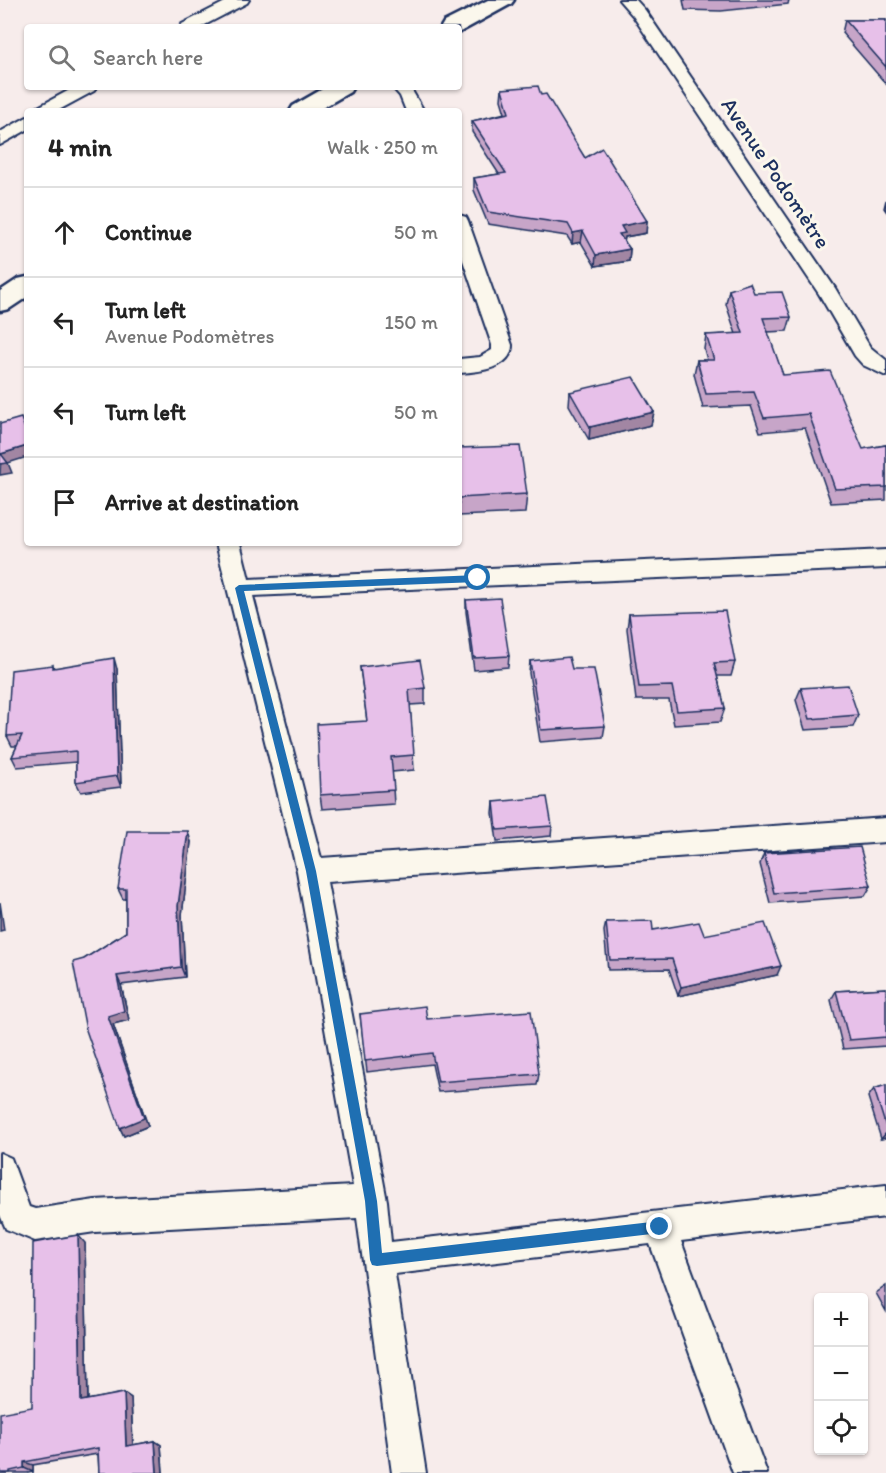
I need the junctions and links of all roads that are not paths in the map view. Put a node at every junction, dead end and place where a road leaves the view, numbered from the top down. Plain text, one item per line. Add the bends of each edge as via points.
1 (241, 0) edge
2 (504, 0) edge
3 (627, 0) edge
4 (194, 24) edge
5 (458, 24) edge
6 (82, 90) edge
7 (337, 90) edge
8 (403, 90) edge
9 (49, 108) edge
10 (306, 108) edge
11 (414, 108) edge
12 (24, 124) edge
13 (0, 140) edge
14 (462, 230) edge
15 (24, 287) edge
16 (0, 303) edge
17 (462, 366) edge
18 (886, 369) edge
19 (229, 546) edge
20 (886, 559) edge
21 (239, 588) junction
22 (886, 830) edge
23 (311, 871) junction
24 (0, 1169) edge
25 (371, 1201) junction
26 (886, 1201) edge
27 (660, 1227) junction
28 (377, 1260) junction
29 (409, 1473) edge
30 (750, 1473) edge

1 - 4 street
2 - 5 street
3 - 18 street, Avenue Podomètre via 828,292 862,351
6 - 9 street
7 - 10 street
8 - 11 street
12 - 13 street
14 - 17 street via 502,352 486,363
15 - 16 street
19 - 21 street
20 - 21 street
21 - 23 street
22 - 23 street
23 - 25 street
24 - 25 street via 17,1218 35,1225 94,1216
25 - 28 street
26 - 27 street
27 - 28 street
27 - 30 street
28 - 29 street

